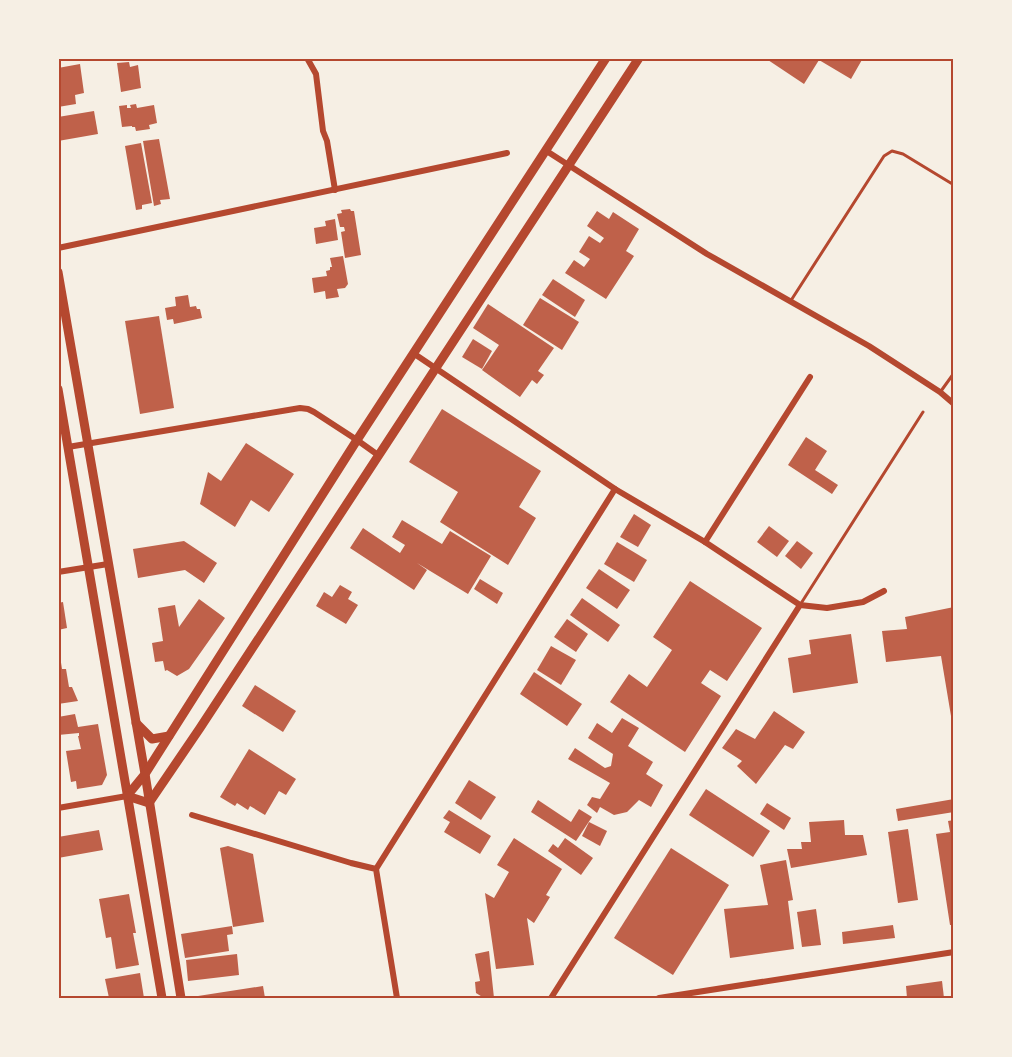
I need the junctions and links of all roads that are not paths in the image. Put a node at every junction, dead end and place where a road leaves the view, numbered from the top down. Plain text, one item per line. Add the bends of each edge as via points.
1 (308, 58) edge
2 (606, 58) edge
3 (639, 58) edge
4 (545, 150) junction
5 (507, 153) dead end
6 (568, 165) junction
7 (954, 185) edge
8 (335, 190) junction
9 (58, 248) edge
10 (58, 272) edge
11 (790, 302) junction
12 (63, 328) edge
13 (413, 353) junction
14 (435, 368) junction
15 (954, 373) edge
16 (810, 377) dead end
17 (58, 389) edge
18 (940, 392) junction
19 (954, 404) edge
20 (923, 412) dead end
21 (357, 440) junction
22 (88, 444) junction
23 (68, 447) junction
24 (378, 455) junction
25 (615, 489) junction
26 (705, 542) junction
27 (108, 564) junction
28 (89, 567) junction
29 (58, 572) edge
30 (884, 591) dead end
31 (800, 604) junction
32 (136, 723) junction
33 (169, 736) junction
34 (145, 774) junction
35 (127, 796) junction
36 (149, 802) junction
37 (58, 808) edge
38 (192, 815) dead end
39 (376, 869) junction
40 (954, 952) edge
41 (162, 999) edge
42 (181, 999) edge
43 (397, 999) edge
44 (551, 999) edge
45 (659, 999) edge

1 - 8 street via 316,74
2 - 4 main road
3 - 6 main road
4 - 6 street
4 - 13 main road
5 - 8 street
6 - 11 street
6 - 14 main road
7 - 11 lane via 903,154 892,151 884,156
8 - 9 street
10 - 12 main road
11 - 18 street
12 - 22 main road
13 - 14 street
13 - 21 main road
14 - 24 main road
14 - 25 street
15 - 18 lane
16 - 26 street
17 - 23 main road
18 - 19 street
20 - 31 lane
21 - 22 street via 314,412 300,408
21 - 24 street
21 - 33 main road
22 - 23 street
22 - 27 main road
23 - 28 main road
24 - 36 main road
25 - 26 street
25 - 39 street
26 - 31 street
27 - 28 street
27 - 32 main road
28 - 29 street
28 - 35 main road
30 - 31 street via 863,602 827,608
31 - 44 street
32 - 33 main road via 152,739
32 - 34 main road
33 - 34 main road
34 - 35 main road
34 - 36 main road
35 - 36 main road
35 - 37 street
35 - 41 main road
36 - 42 main road
38 - 39 street
39 - 43 street
40 - 45 street

